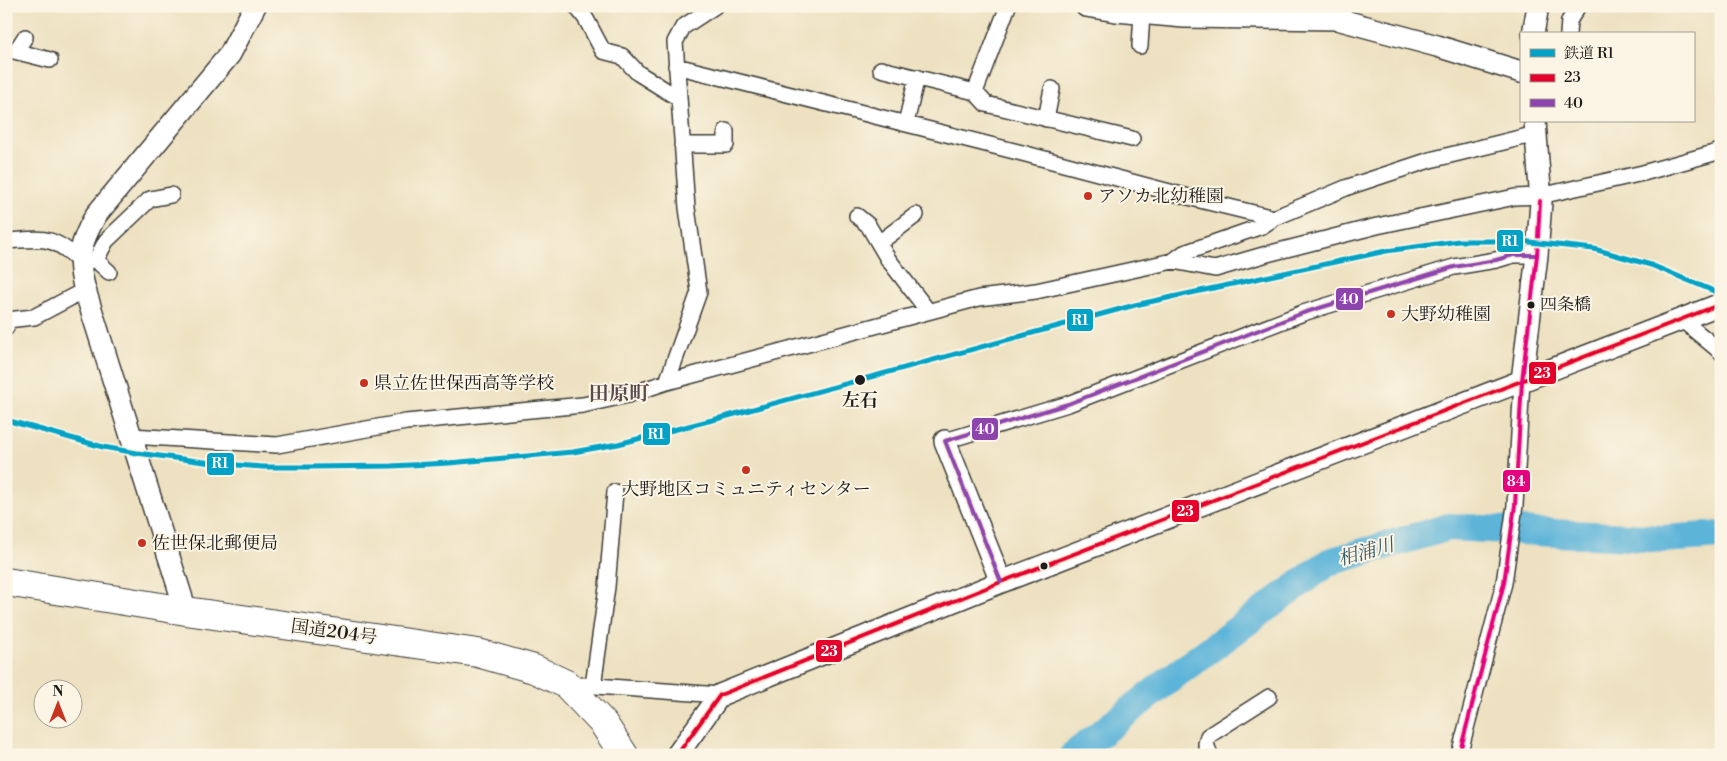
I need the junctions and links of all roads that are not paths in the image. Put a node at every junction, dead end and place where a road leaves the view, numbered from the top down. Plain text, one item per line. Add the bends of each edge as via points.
1 (255, 6) edge
2 (576, 6) edge
3 (715, 6) edge
4 (1008, 6) edge
5 (1538, 6) edge
6 (1578, 6) edge
7 (1094, 7) edge
8 (1142, 13) junction
9 (1533, 32) edge
10 (1568, 32) edge
11 (25, 37) dead end
12 (1140, 46) dead end
13 (11, 50) edge
14 (50, 60) dead end
15 (676, 66) junction
16 (881, 69) dead end
17 (1520, 72) edge
18 (917, 77) junction
19 (1052, 89) dead end
20 (975, 92) junction
21 (678, 98) junction
22 (1046, 118) junction
23 (906, 123) junction
24 (1536, 128) edge
25 (726, 131) dead end
26 (1132, 139) dead end
27 (682, 145) junction
28 (1721, 151) edge
29 (171, 195) dead end
30 (1540, 199) junction
31 (916, 215) dead end
32 (857, 216) dead end
33 (1274, 218) junction
34 (6, 241) edge
35 (879, 243) junction
36 (1537, 256) junction
37 (88, 260) junction
38 (1173, 261) junction
39 (109, 272) dead end
40 (85, 290) junction
41 (1721, 304) edge
42 (928, 311) junction
43 (1681, 319) junction
44 (6, 328) edge
45 (1721, 352) edge
46 (1522, 381) junction
47 (667, 382) junction
48 (131, 436) junction
49 (945, 441) joint
50 (616, 492) dead end
51 (6, 582) edge
52 (1001, 582) junction
53 (186, 611) junction
54 (566, 684) junction
55 (593, 686) junction
56 (720, 695) junction
57 (1269, 697) dead end
58 (624, 755) edge
59 (677, 755) edge
60 (1210, 755) edge
61 (1459, 755) edge

1 - 37 street via 230,54 96,215 81,247
2 - 21 street via 603,51 622,56 638,73
3 - 15 street via 683,27 675,42
4 - 20 street
5 - 9 street
6 - 10 street via 1569,21
7 - 8 street
8 - 12 street
8 - 17 street via 1184,17 1337,19
11 - 13 street
13 - 14 street
15 - 21 street
15 - 23 street
16 - 18 street
18 - 20 street
18 - 23 street
19 - 22 street
20 - 22 street via 986,104
21 - 27 street
22 - 26 street
23 - 33 street
24 - 30 street
24 - 33 street via 1348,186
25 - 27 street via 726,145
27 - 47 street via 699,292
28 - 30 street
29 - 37 street via 150,199
30 - 36 street
30 - 38 street via 1515,197 1377,226 1215,269
31 - 35 street
32 - 35 street via 868,225
33 - 38 street via 1262,226 1184,253
34 - 37 street via 41,239 54,242
35 - 42 street
36 - 46 street
36 - 49 street via 1514,255 1454,267 1312,310 1068,404
37 - 39 street
37 - 40 street
38 - 42 street via 1036,291 979,298
40 - 44 street via 34,317 7,320
40 - 48 street
41 - 43 street
42 - 47 street
43 - 45 street
43 - 46 street
46 - 52 street
46 - 61 street via 1515,505 1504,583
47 - 48 street via 583,405 406,422 277,445
48 - 53 street
49 - 52 street
50 - 55 street via 608,587
51 - 53 highway, 国道204号
52 - 56 street
53 - 54 highway, 国道204号 via 478,652 534,669
54 - 55 street
54 - 58 highway, 国道204号 via 603,722
55 - 56 street
56 - 59 street
57 - 60 street via 1208,736 1206,744

